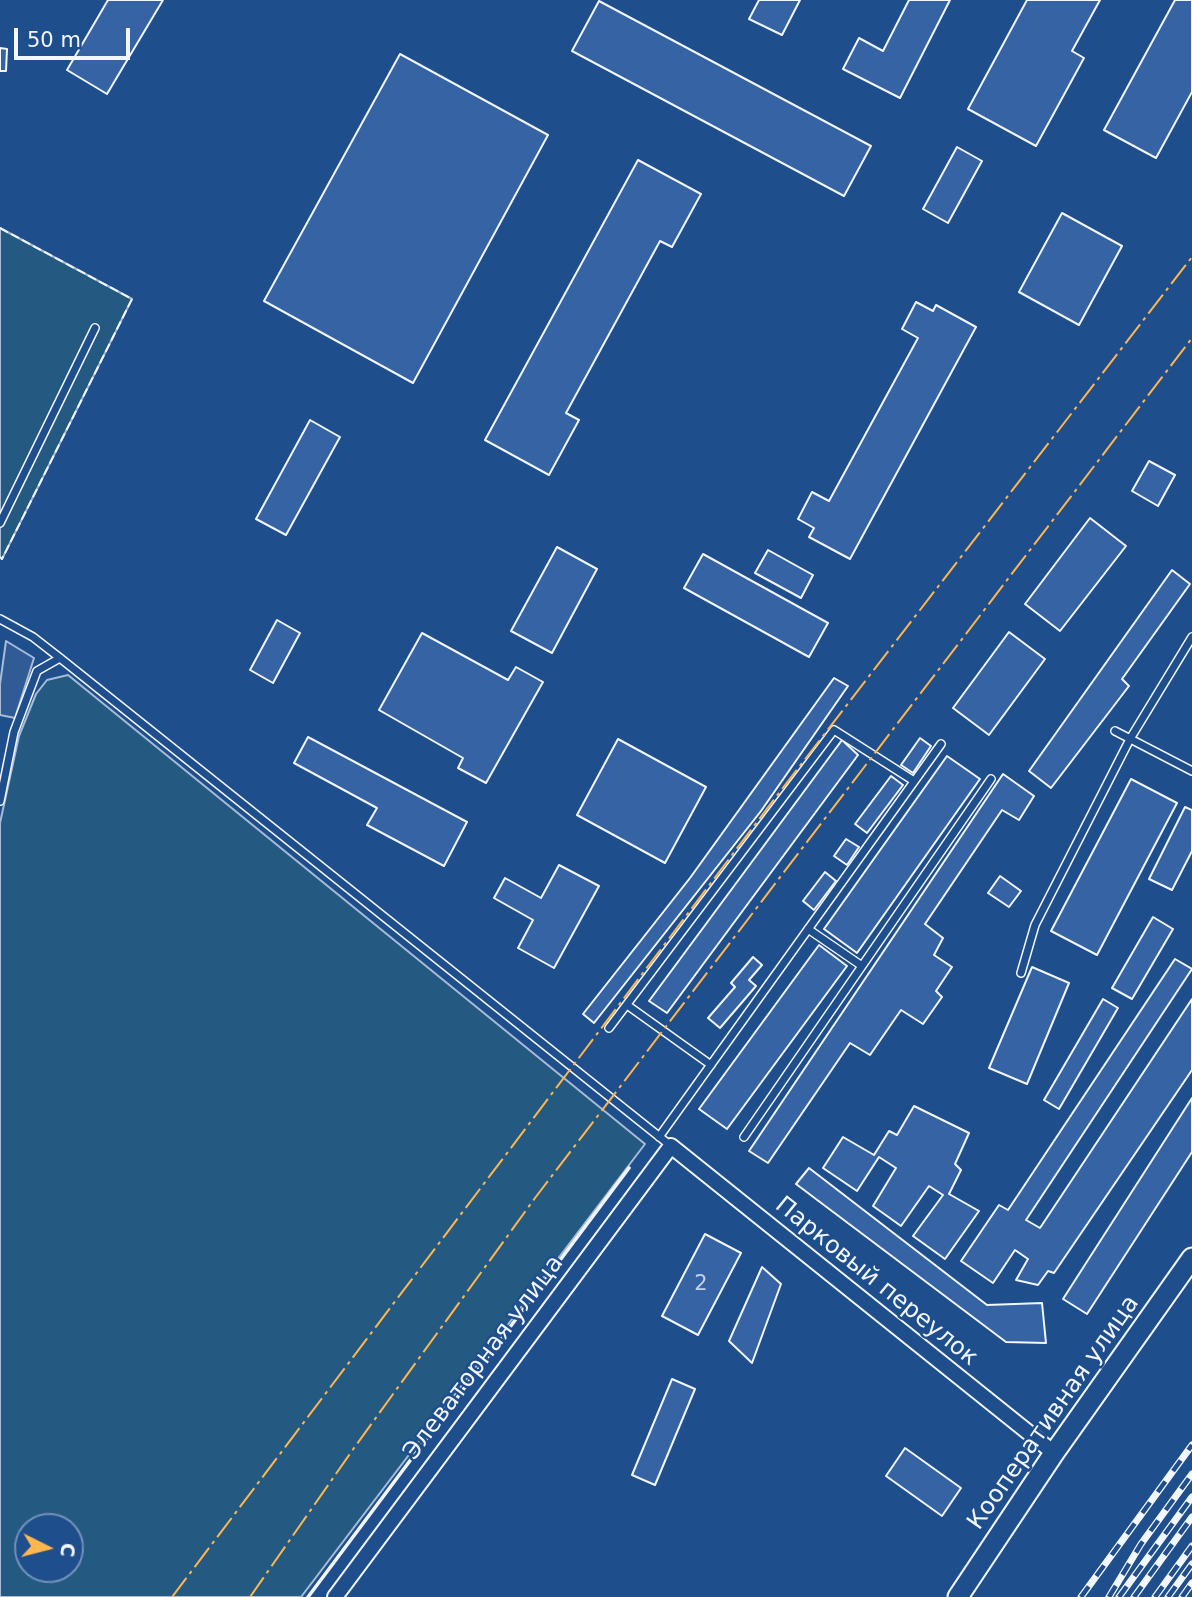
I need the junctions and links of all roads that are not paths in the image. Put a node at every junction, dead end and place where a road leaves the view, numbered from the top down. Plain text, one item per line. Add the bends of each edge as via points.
1 (95, 328) dead end
2 (0, 523) edge
3 (0, 619) edge
4 (1192, 637) edge
5 (60, 658) junction
6 (1115, 731) dead end
7 (1130, 739) junction
8 (941, 744) dead end
9 (4, 761) edge
10 (1192, 771) edge
11 (991, 779) dead end
12 (914, 781) junction
13 (0, 801) edge
14 (808, 929) junction
15 (862, 966) junction
16 (1021, 973) dead end
17 (627, 1005) junction
18 (609, 1028) dead end
19 (710, 1065) junction
20 (744, 1137) dead end
21 (665, 1141) junction
22 (1192, 1258) edge
23 (1054, 1453) junction
24 (335, 1597) edge
25 (958, 1597) edge

1 - 2 lane
3 - 5 lane
4 - 7 lane
5 - 9 lane via 37,671
5 - 21 lane
6 - 7 lane
7 - 10 lane
7 - 16 lane via 1034,925
8 - 12 lane
9 - 13 lane
11 - 15 lane
12 - 14 lane
12 - 17 lane via 834,730
14 - 15 lane
14 - 19 lane
15 - 20 lane
17 - 18 lane
17 - 19 lane
19 - 21 lane
21 - 23 street, Парковый переулок
21 - 24 street, Элеваторная улица
22 - 23 main road, Кооперативная улица
23 - 25 main road, Кооперативная улица

